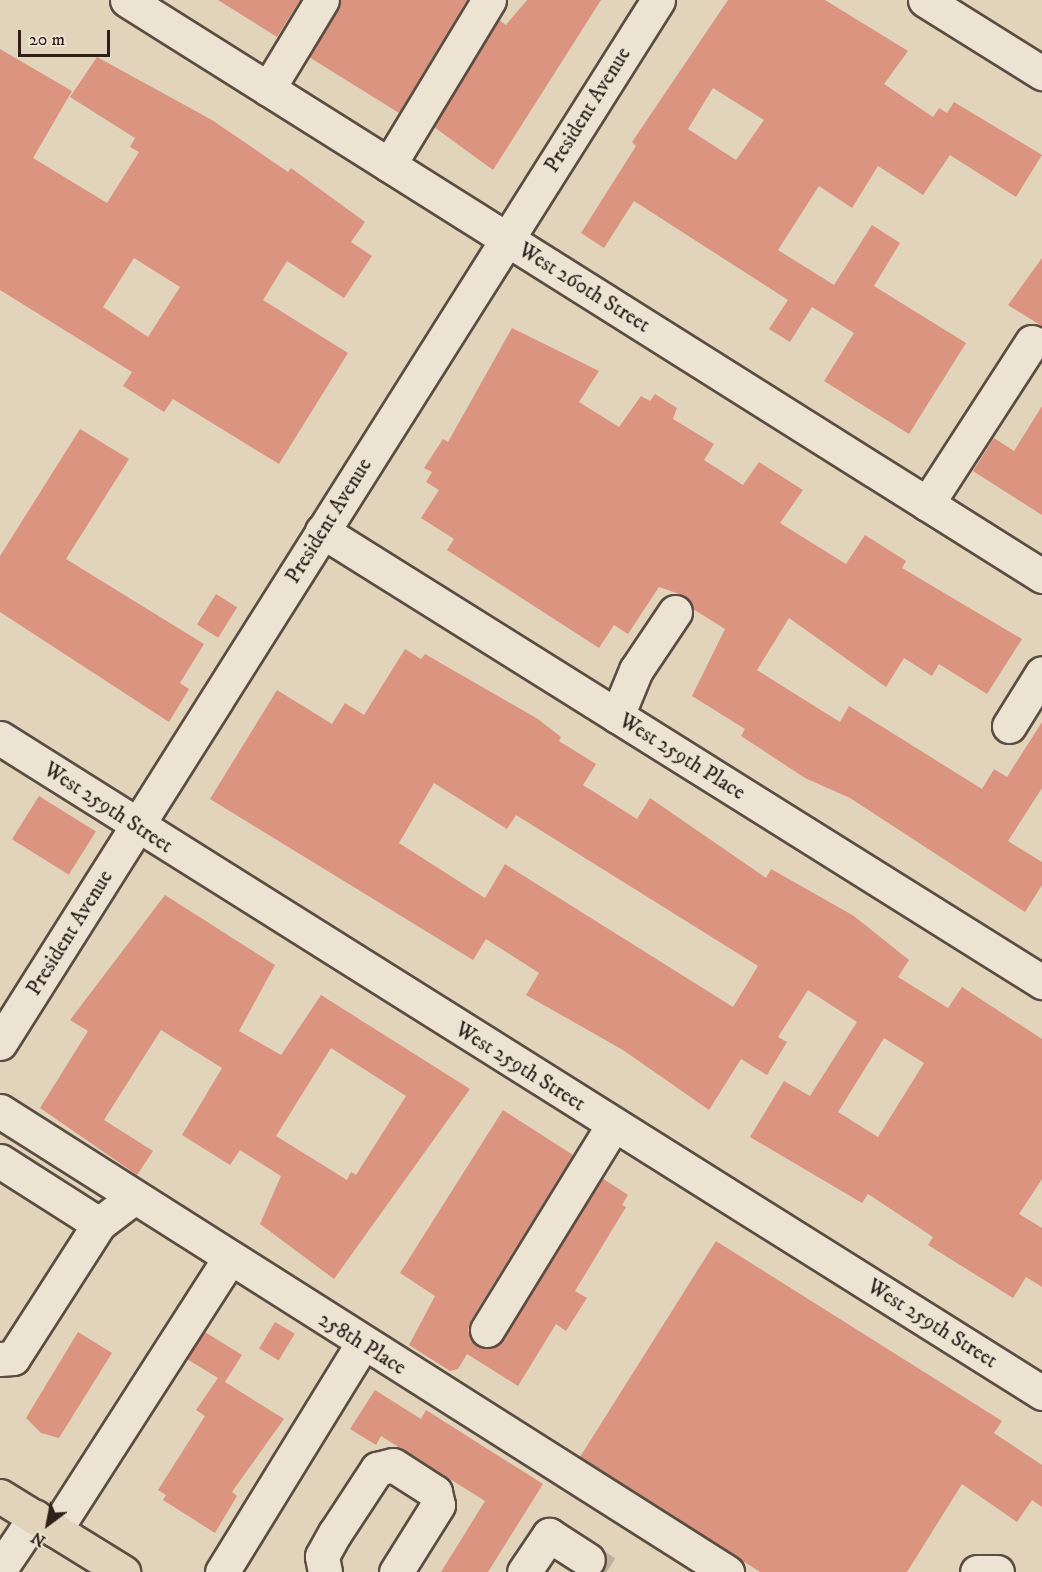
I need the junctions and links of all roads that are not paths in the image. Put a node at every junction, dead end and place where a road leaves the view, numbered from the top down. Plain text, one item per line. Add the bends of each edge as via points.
1 (127, 0) edge
2 (322, 0) edge
3 (489, 0) edge
4 (658, 0) edge
5 (925, 0) edge
6 (1042, 73) edge
7 (268, 89) junction
8 (389, 165) junction
9 (507, 239) junction
10 (1032, 342) dead end
11 (927, 504) junction
12 (322, 531) junction
13 (1042, 576) edge
14 (675, 612) dead end
15 (1042, 673) edge
16 (616, 716) junction
17 (1008, 726) dead end
18 (0, 738) edge
19 (136, 827) junction
20 (1042, 982) edge
21 (0, 1043) edge
22 (0, 1111) edge
23 (613, 1125) junction
24 (0, 1161) edge
25 (133, 1198) junction
26 (99, 1224) junction
27 (229, 1259) junction
28 (487, 1330) dead end
29 (362, 1344) junction
30 (0, 1359) edge
31 (1042, 1393) edge
32 (0, 1496) edge
33 (45, 1524) junction
34 (588, 1560) tunnel mouth
35 (0, 1569) edge
36 (123, 1572) edge
37 (222, 1572) edge
38 (325, 1572) edge
39 (396, 1572) edge
40 (524, 1572) edge
41 (727, 1572) edge
42 (977, 1572) edge
43 (997, 1572) edge

1 - 7 street, West 260th Street
2 - 7 street
3 - 8 street
4 - 9 street, President Avenue
5 - 6 street
7 - 8 street, West 260th Street
8 - 9 street, West 260th Street
9 - 11 street, West 260th Street
9 - 12 street, President Avenue
10 - 11 street
11 - 13 street, West 260th Street
12 - 16 street, West 259th Place
12 - 19 street, President Avenue
14 - 16 street via 636,670
15 - 17 street
16 - 20 street, West 259th Place
18 - 19 street, West 259th Street
19 - 21 street, President Avenue
19 - 23 street, West 259th Street
22 - 25 street, 258th Place
23 - 28 street
23 - 31 street, West 259th Street
24 - 26 street
25 - 26 street
25 - 27 street, 258th Place
26 - 30 street via 13,1358
27 - 29 street, 258th Place
27 - 33 street
29 - 37 street
29 - 41 street, 258th Place
32 - 33 highway
33 - 35 street
33 - 36 highway
34 - 40 street via 549,1535
38 - 39 street via 322,1556 335,1533 377,1469 393,1466 435,1492 438,1505
42 - 43 street

